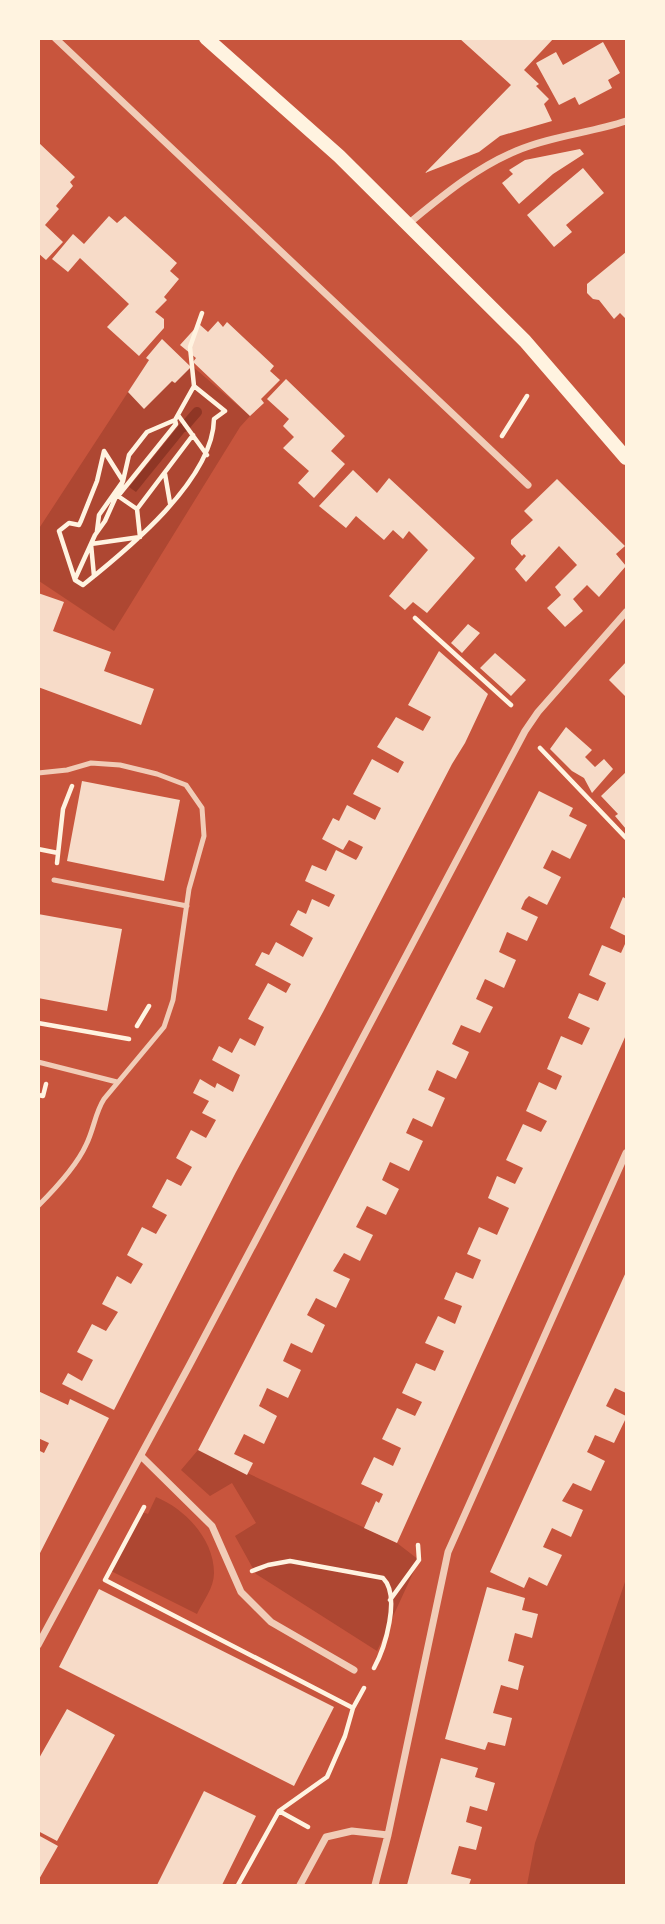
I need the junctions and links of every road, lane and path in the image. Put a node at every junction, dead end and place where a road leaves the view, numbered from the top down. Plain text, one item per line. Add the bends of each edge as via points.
1 (55, 38) edge
2 (206, 38) edge
3 (626, 121) edge
4 (407, 225) junction
5 (202, 313) dead end
6 (194, 386) junction
7 (527, 396) dead end
8 (177, 417) junction
9 (192, 434) junction
10 (492, 451) junction
11 (207, 455) junction
12 (626, 458) edge
13 (165, 473) junction
14 (123, 481) junction
15 (528, 485) dead end
16 (118, 496) junction
17 (170, 504) junction
18 (137, 509) junction
19 (97, 531) junction
20 (140, 537) junction
21 (90, 544) junction
22 (94, 576) junction
23 (75, 580) junction
24 (626, 612) edge
25 (415, 618) dead end
26 (511, 705) dead end
27 (540, 748) dead end
28 (67, 770) junction
29 (38, 773) edge
30 (626, 838) edge
31 (38, 849) edge
32 (58, 853) junction
33 (56, 871) dead end
34 (54, 880) dead end
35 (187, 906) junction
36 (152, 1000) dead end
37 (38, 1023) edge
38 (38, 1062) edge
39 (117, 1082) junction
40 (626, 1153) edge
41 (38, 1206) edge
42 (141, 1456) junction
43 (144, 1507) dead end
44 (418, 1545) dead end
45 (235, 1579) junction
46 (390, 1600) junction
47 (38, 1645) edge
48 (354, 1670) dead end
49 (354, 1708) junction
50 (279, 1811) junction
51 (388, 1835) junction
52 (326, 1837) junction
53 (238, 1885) edge
54 (300, 1885) edge
55 (374, 1885) edge

1 - 10 street
2 - 4 main road via 339,156
3 - 4 street via 517,150 491,162
4 - 12 main road via 525,341
5 - 6 path via 190,347
6 - 8 path
6 - 11 path via 225,411 214,419
7 - 10 path
8 - 9 path
8 - 14 path via 147,432 130,455
8 - 16 path
9 - 11 path
9 - 13 path
10 - 15 street
11 - 17 path
13 - 17 path
13 - 18 path
14 - 16 path
14 - 19 path via 99,515
14 - 23 path via 104,451 82,521 69,523 60,531
16 - 18 path
16 - 19 path
17 - 20 path
18 - 20 path
19 - 21 path
20 - 21 path
20 - 22 path
21 - 22 path
21 - 23 path
22 - 23 path via 83,585
24 - 42 street via 525,731
25 - 26 path
27 - 30 path
28 - 29 lane
28 - 32 path via 72,786 63,809
28 - 35 lane via 91,763 120,765 186,785 202,808 204,836
31 - 32 path
32 - 33 path
34 - 35 lane
35 - 39 lane via 173,1000 164,1027
36 - 37 path via 128,1041
38 - 39 lane
39 - 41 lane via 96,1111 84,1149
40 - 51 street via 447,1552
42 - 45 street via 212,1526
42 - 47 street
43 - 49 path via 106,1580
44 - 46 path via 419,1560
45 - 46 path via 268,1564 290,1561 383,1578 390,1588
45 - 48 street via 241,1592 271,1622
46 - 49 path via 381,1656
49 - 50 path via 327,1777
50 - 52 path
50 - 53 path
51 - 52 street via 352,1831
51 - 55 street
52 - 54 street

